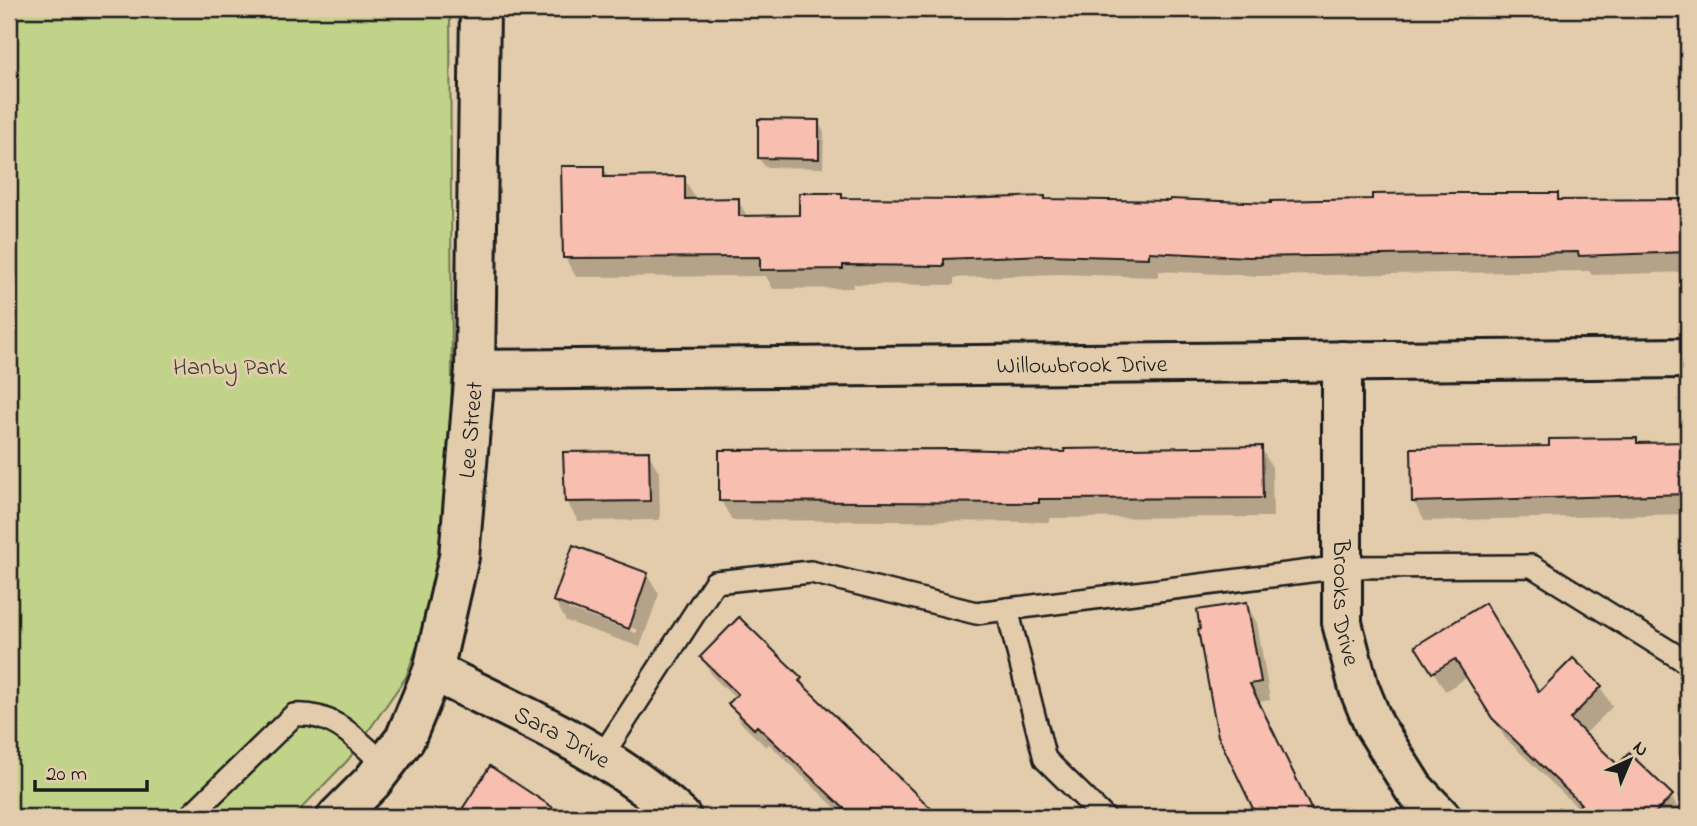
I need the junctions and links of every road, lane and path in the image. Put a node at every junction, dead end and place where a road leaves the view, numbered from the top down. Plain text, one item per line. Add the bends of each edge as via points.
1 (480, 9) edge
2 (1688, 358) edge
3 (1342, 361) junction
4 (475, 370) junction
5 (1342, 567) junction
6 (1007, 609) junction
7 (1688, 663) edge
8 (433, 671) junction
9 (602, 756) junction
10 (385, 765) junction
11 (190, 817) edge
12 (338, 817) edge
13 (681, 817) edge
14 (1104, 817) edge
15 (1441, 817) edge

1 - 4 street, Lee Street
2 - 3 street, Willowbrook Drive
3 - 4 street, Willowbrook Drive
3 - 5 street, Brooks Drive
4 - 8 street, Lee Street via 459,557
5 - 6 lane
5 - 7 lane via 1532,566
5 - 15 street, Brooks Drive via 1342,623 1359,688 1374,725 1414,789
6 - 9 lane via 976,613 811,572 715,582
6 - 14 lane via 1045,759
8 - 9 street, Sara Drive
8 - 10 street, Lee Street via 405,739
9 - 13 street, Sara Drive
10 - 11 lane via 334,722 311,714 294,715
10 - 12 street, Lee Street

